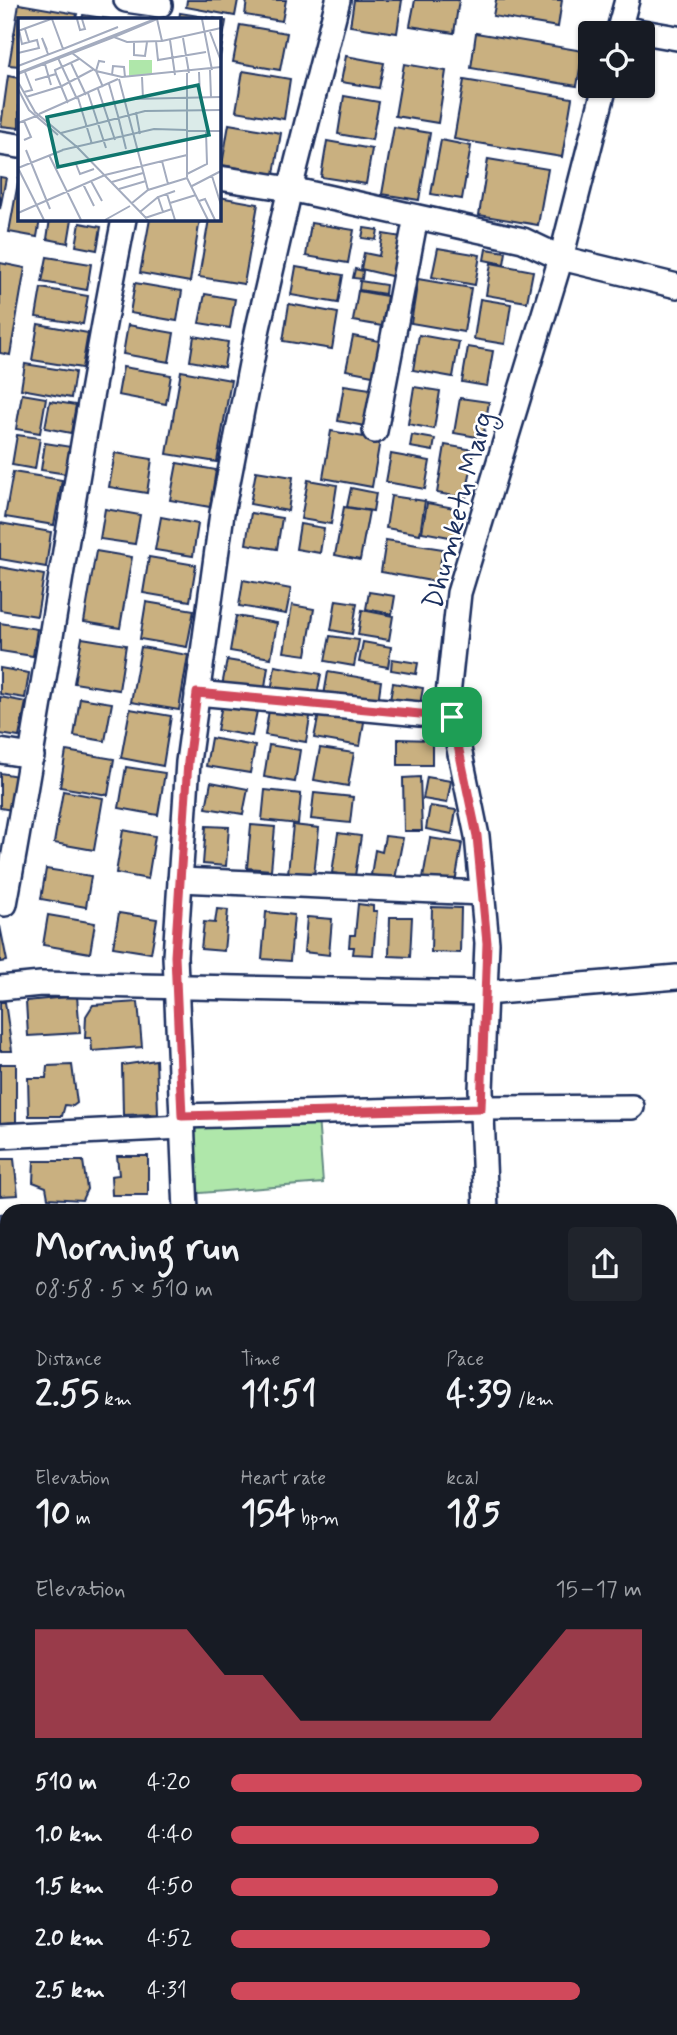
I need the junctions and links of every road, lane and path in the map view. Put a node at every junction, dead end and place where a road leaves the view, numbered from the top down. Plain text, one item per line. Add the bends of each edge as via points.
1 (126, 0) edge
2 (338, 0) edge
3 (627, 0) edge
4 (160, 8) edge
5 (622, 21) edge
6 (655, 35) edge
7 (677, 37) edge
8 (602, 98) edge
9 (0, 143) edge
10 (18, 146) edge
11 (220, 178) edge
12 (290, 189) junction
13 (416, 217) junction
14 (124, 220) edge
15 (561, 258) junction
16 (677, 286) edge
17 (374, 432) dead end
18 (197, 693) junction
19 (452, 717) junction
20 (0, 751) edge
21 (32, 756) junction
22 (6, 862) edge
23 (180, 880) junction
24 (482, 893) junction
25 (5, 904) dead end
26 (677, 977) edge
27 (176, 987) junction
28 (0, 988) edge
29 (485, 993) junction
30 (632, 1107) dead end
31 (481, 1108) junction
32 (182, 1122) junction
33 (0, 1136) edge
34 (186, 1204) edge
35 (486, 1204) edge

1 - 4 street
2 - 12 street
3 - 5 street
6 - 7 street
8 - 15 street, Dhumketu Marg
9 - 10 street
11 - 12 street
12 - 13 street
12 - 18 street via 222,513
13 - 15 street via 523,240
13 - 17 street
14 - 21 street
15 - 16 street
15 - 19 street, Dhumketu Marg via 459,593 448,695
18 - 19 street
18 - 23 street
19 - 24 street, Dhumketu Marg via 477,836
20 - 21 street
21 - 22 street
22 - 25 street
23 - 24 street
23 - 27 street
24 - 29 street, Dhumketu Marg
26 - 29 street
27 - 28 street via 41,984
27 - 29 street
27 - 32 street
29 - 31 street, Dhumketu Marg
30 - 31 street
31 - 32 street
31 - 35 street, Dhumketu Marg
32 - 33 street
32 - 34 street

